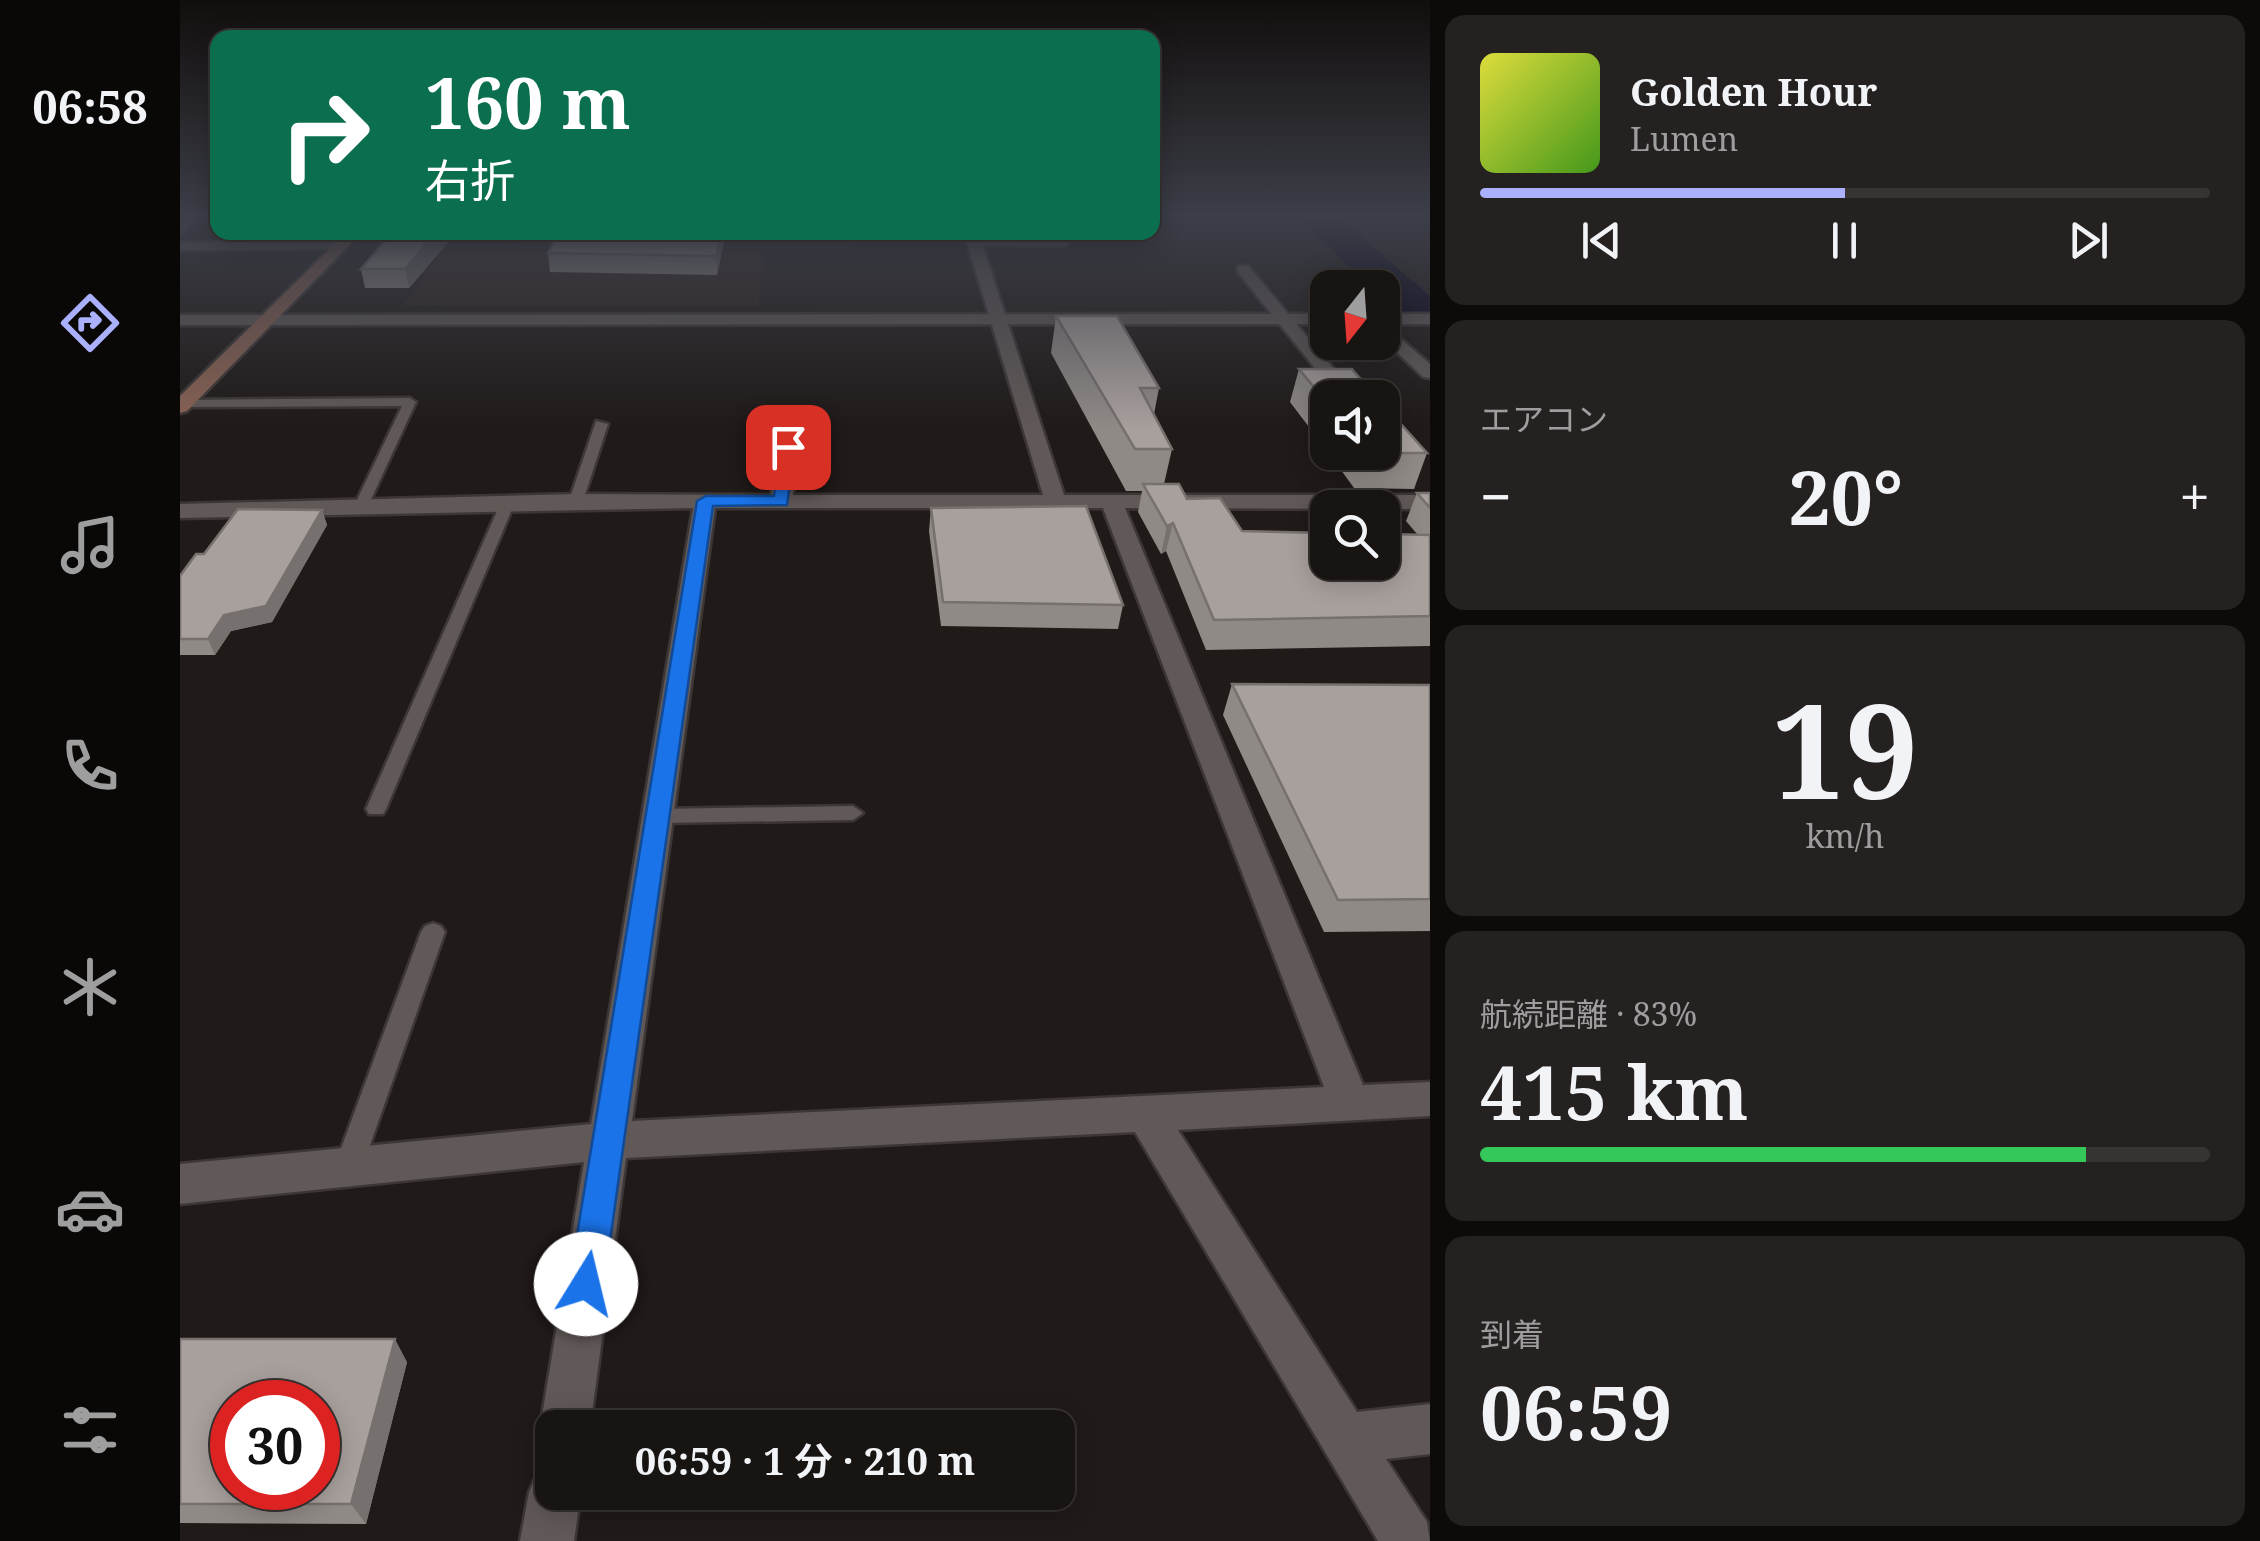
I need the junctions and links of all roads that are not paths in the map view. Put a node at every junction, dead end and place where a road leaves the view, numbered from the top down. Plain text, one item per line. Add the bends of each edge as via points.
1 (301, 286) edge
2 (989, 286) edge
3 (1258, 286) edge
4 (269, 318) junction
5 (1000, 318) junction
6 (1284, 318) junction
7 (1310, 319) edge
8 (1400, 319) edge
9 (1430, 319) edge
10 (180, 320) edge
11 (1400, 345) edge
12 (1328, 373) edge
13 (1429, 373) edge
14 (182, 406) edge
15 (790, 420) dead end
16 (601, 424) dead end
17 (576, 501) junction
18 (706, 501) junction
19 (508, 502) junction
20 (782, 502) junction
21 (1430, 502) edge
22 (1056, 503) junction
23 (1112, 503) junction
24 (360, 506) junction
25 (180, 511) edge
26 (376, 809) dead end
27 (854, 813) dead end
28 (658, 816) junction
29 (432, 932) dead end
30 (1430, 1099) edge
31 (1350, 1102) junction
32 (1145, 1113) junction
33 (608, 1140) junction
34 (350, 1165) junction
35 (180, 1184) edge
36 (567, 1410) edge
37 (1430, 1429) edge
38 (1345, 1438) junction
39 (551, 1510) edge
40 (547, 1541) edge
41 (1408, 1541) edge

1 - 4 main road
2 - 5 street
3 - 6 street
4 - 5 street
4 - 10 street
4 - 14 main road
5 - 6 street
5 - 22 street
6 - 7 street
6 - 12 street
8 - 9 street
11 - 13 street
14 - 24 lane via 410,402
15 - 20 street
16 - 17 lane
17 - 18 street
17 - 19 street
18 - 20 street
18 - 28 street
19 - 24 street
19 - 26 lane
20 - 22 street
21 - 23 street
22 - 23 street
23 - 31 street
24 - 25 street
27 - 28 lane
28 - 33 street
29 - 34 lane
30 - 31 street
31 - 32 street
32 - 33 street
32 - 38 street
33 - 34 street
33 - 36 street
34 - 35 street
37 - 38 street
38 - 41 street
39 - 40 street

